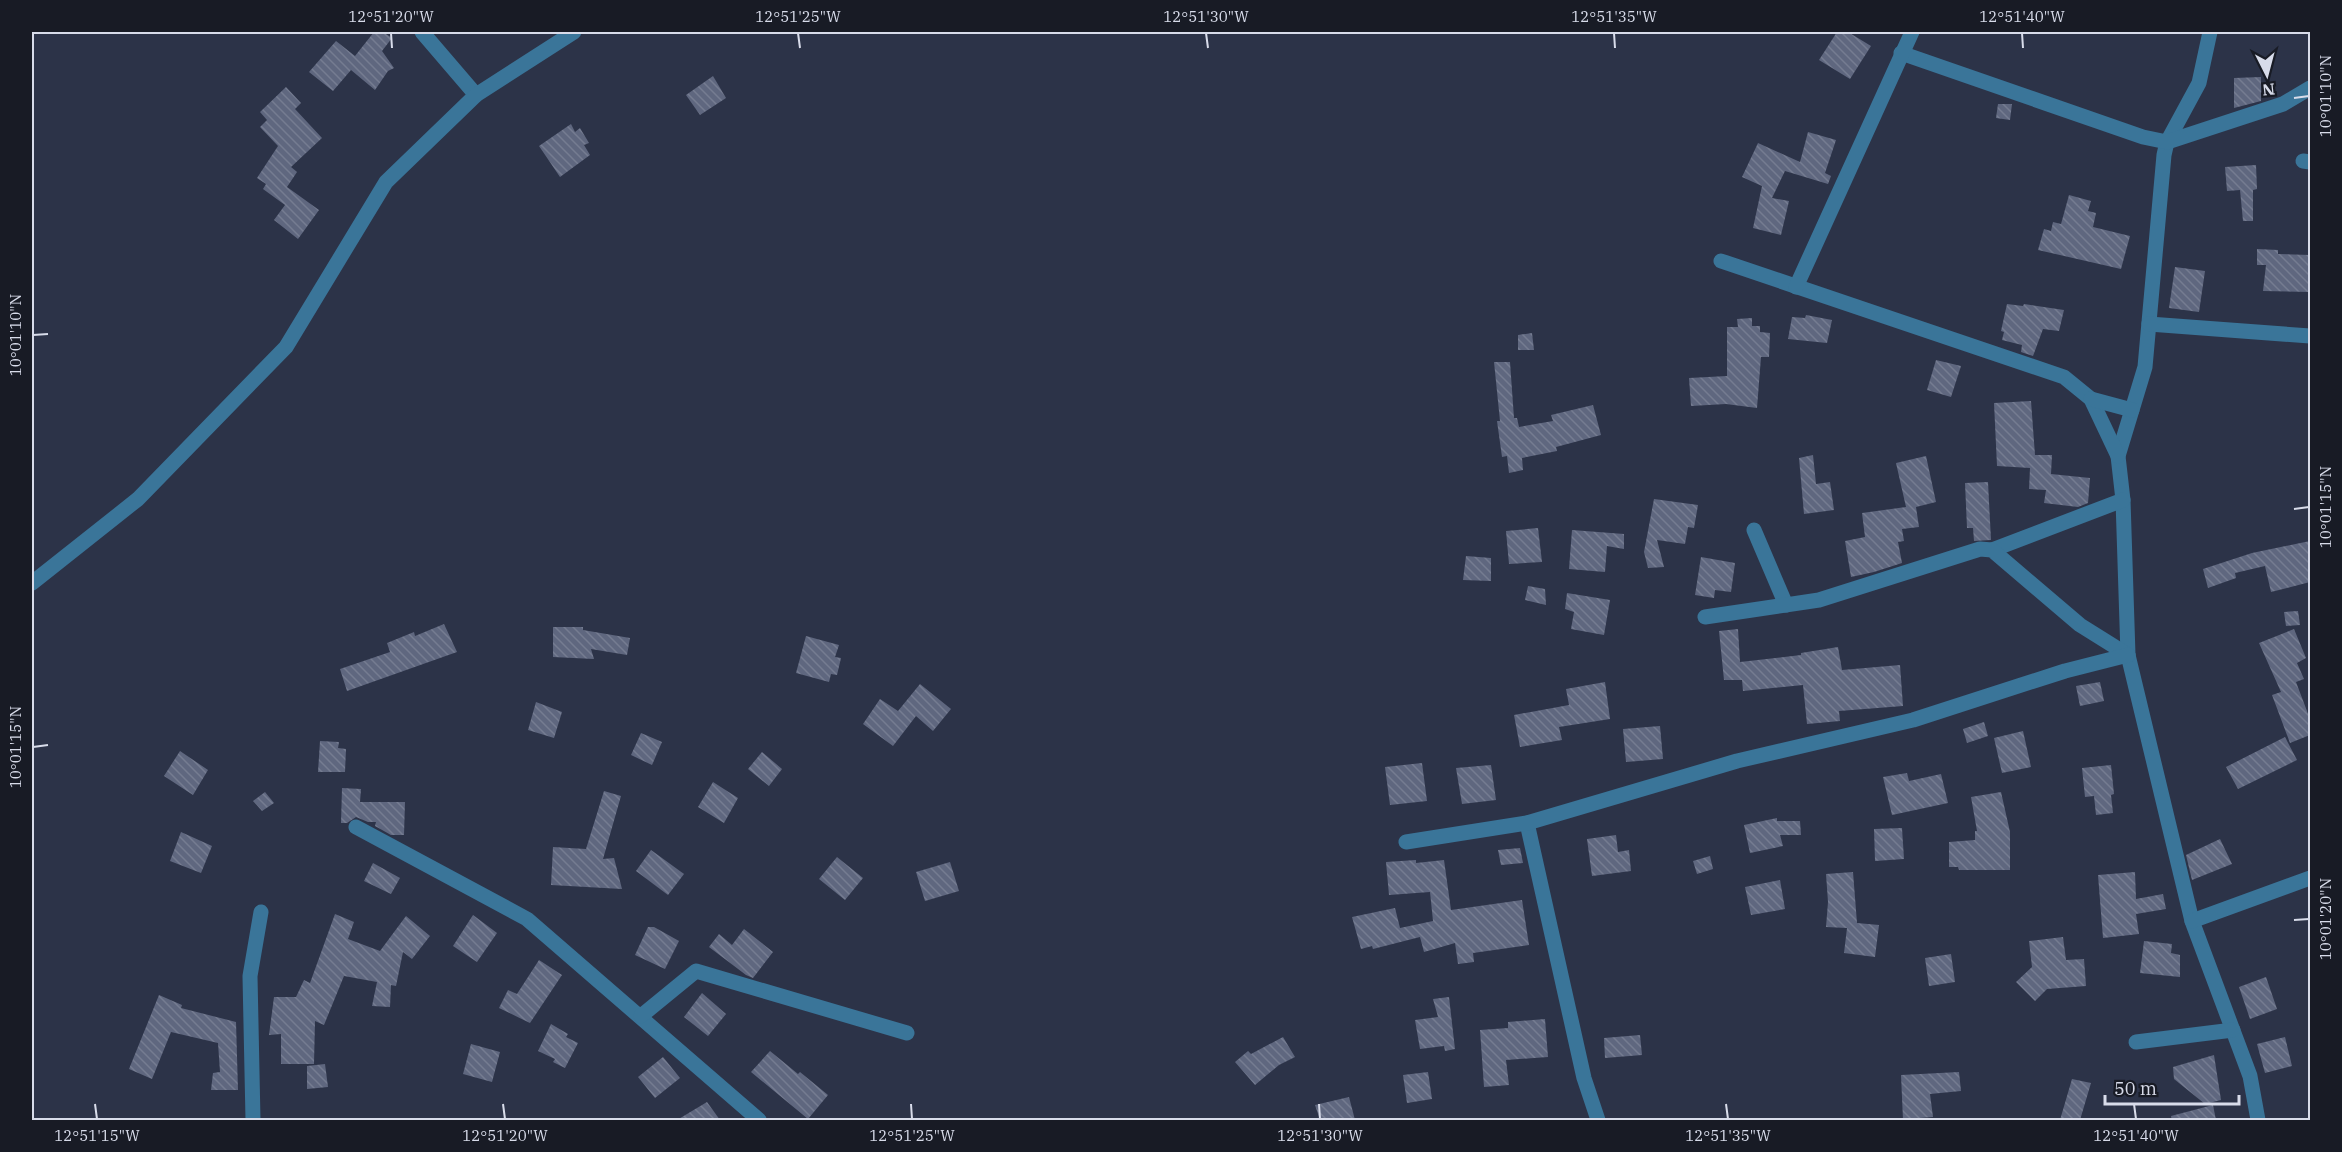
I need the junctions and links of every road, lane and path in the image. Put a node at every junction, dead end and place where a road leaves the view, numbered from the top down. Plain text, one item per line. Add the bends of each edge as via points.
1 (422, 32) edge
2 (574, 32) edge
3 (1912, 32) edge
4 (2210, 32) edge
5 (1901, 53) junction
6 (2310, 88) edge
7 (476, 94) junction
8 (2168, 142) junction
9 (1721, 261) dead end
10 (1796, 287) junction
11 (2149, 324) junction
12 (2310, 336) edge
13 (2091, 399) junction
14 (2132, 410) junction
15 (2118, 456) junction
16 (2123, 501) junction
17 (1754, 530) dead end
18 (1992, 550) junction
19 (32, 583) edge
20 (1786, 605) junction
21 (1705, 617) dead end
22 (2128, 655) junction
23 (1527, 823) junction
24 (356, 827) dead end
25 (1406, 842) dead end
26 (2310, 878) edge
27 (261, 912) dead end
28 (2192, 921) junction
29 (641, 1016) junction
30 (2233, 1030) junction
31 (907, 1034) dead end
32 (2136, 1042) dead end
33 (253, 1120) edge
34 (759, 1120) edge
35 (1598, 1120) edge
36 (2258, 1120) edge

1 - 7 street
2 - 7 street
3 - 5 street
4 - 8 street via 2199,83
5 - 8 street via 2143,137
5 - 10 street
6 - 8 street via 2283,104
7 - 19 street via 386,182 286,347 138,499
8 - 11 street
9 - 10 street
10 - 13 street via 2064,377
11 - 12 street
11 - 14 street via 2145,367
13 - 14 street
13 - 15 street
14 - 15 street
15 - 16 street
16 - 18 street
16 - 22 street
17 - 20 street
18 - 20 street via 1980,549 1819,600
18 - 22 street via 2080,625
20 - 21 street
22 - 23 street via 1913,720 1737,761
22 - 28 street
23 - 25 street
23 - 35 street via 1584,1078
24 - 29 street via 527,919
26 - 28 street
27 - 33 street via 250,976
28 - 30 street
29 - 31 street via 696,971
29 - 34 street
30 - 32 street
30 - 36 street via 2250,1076

